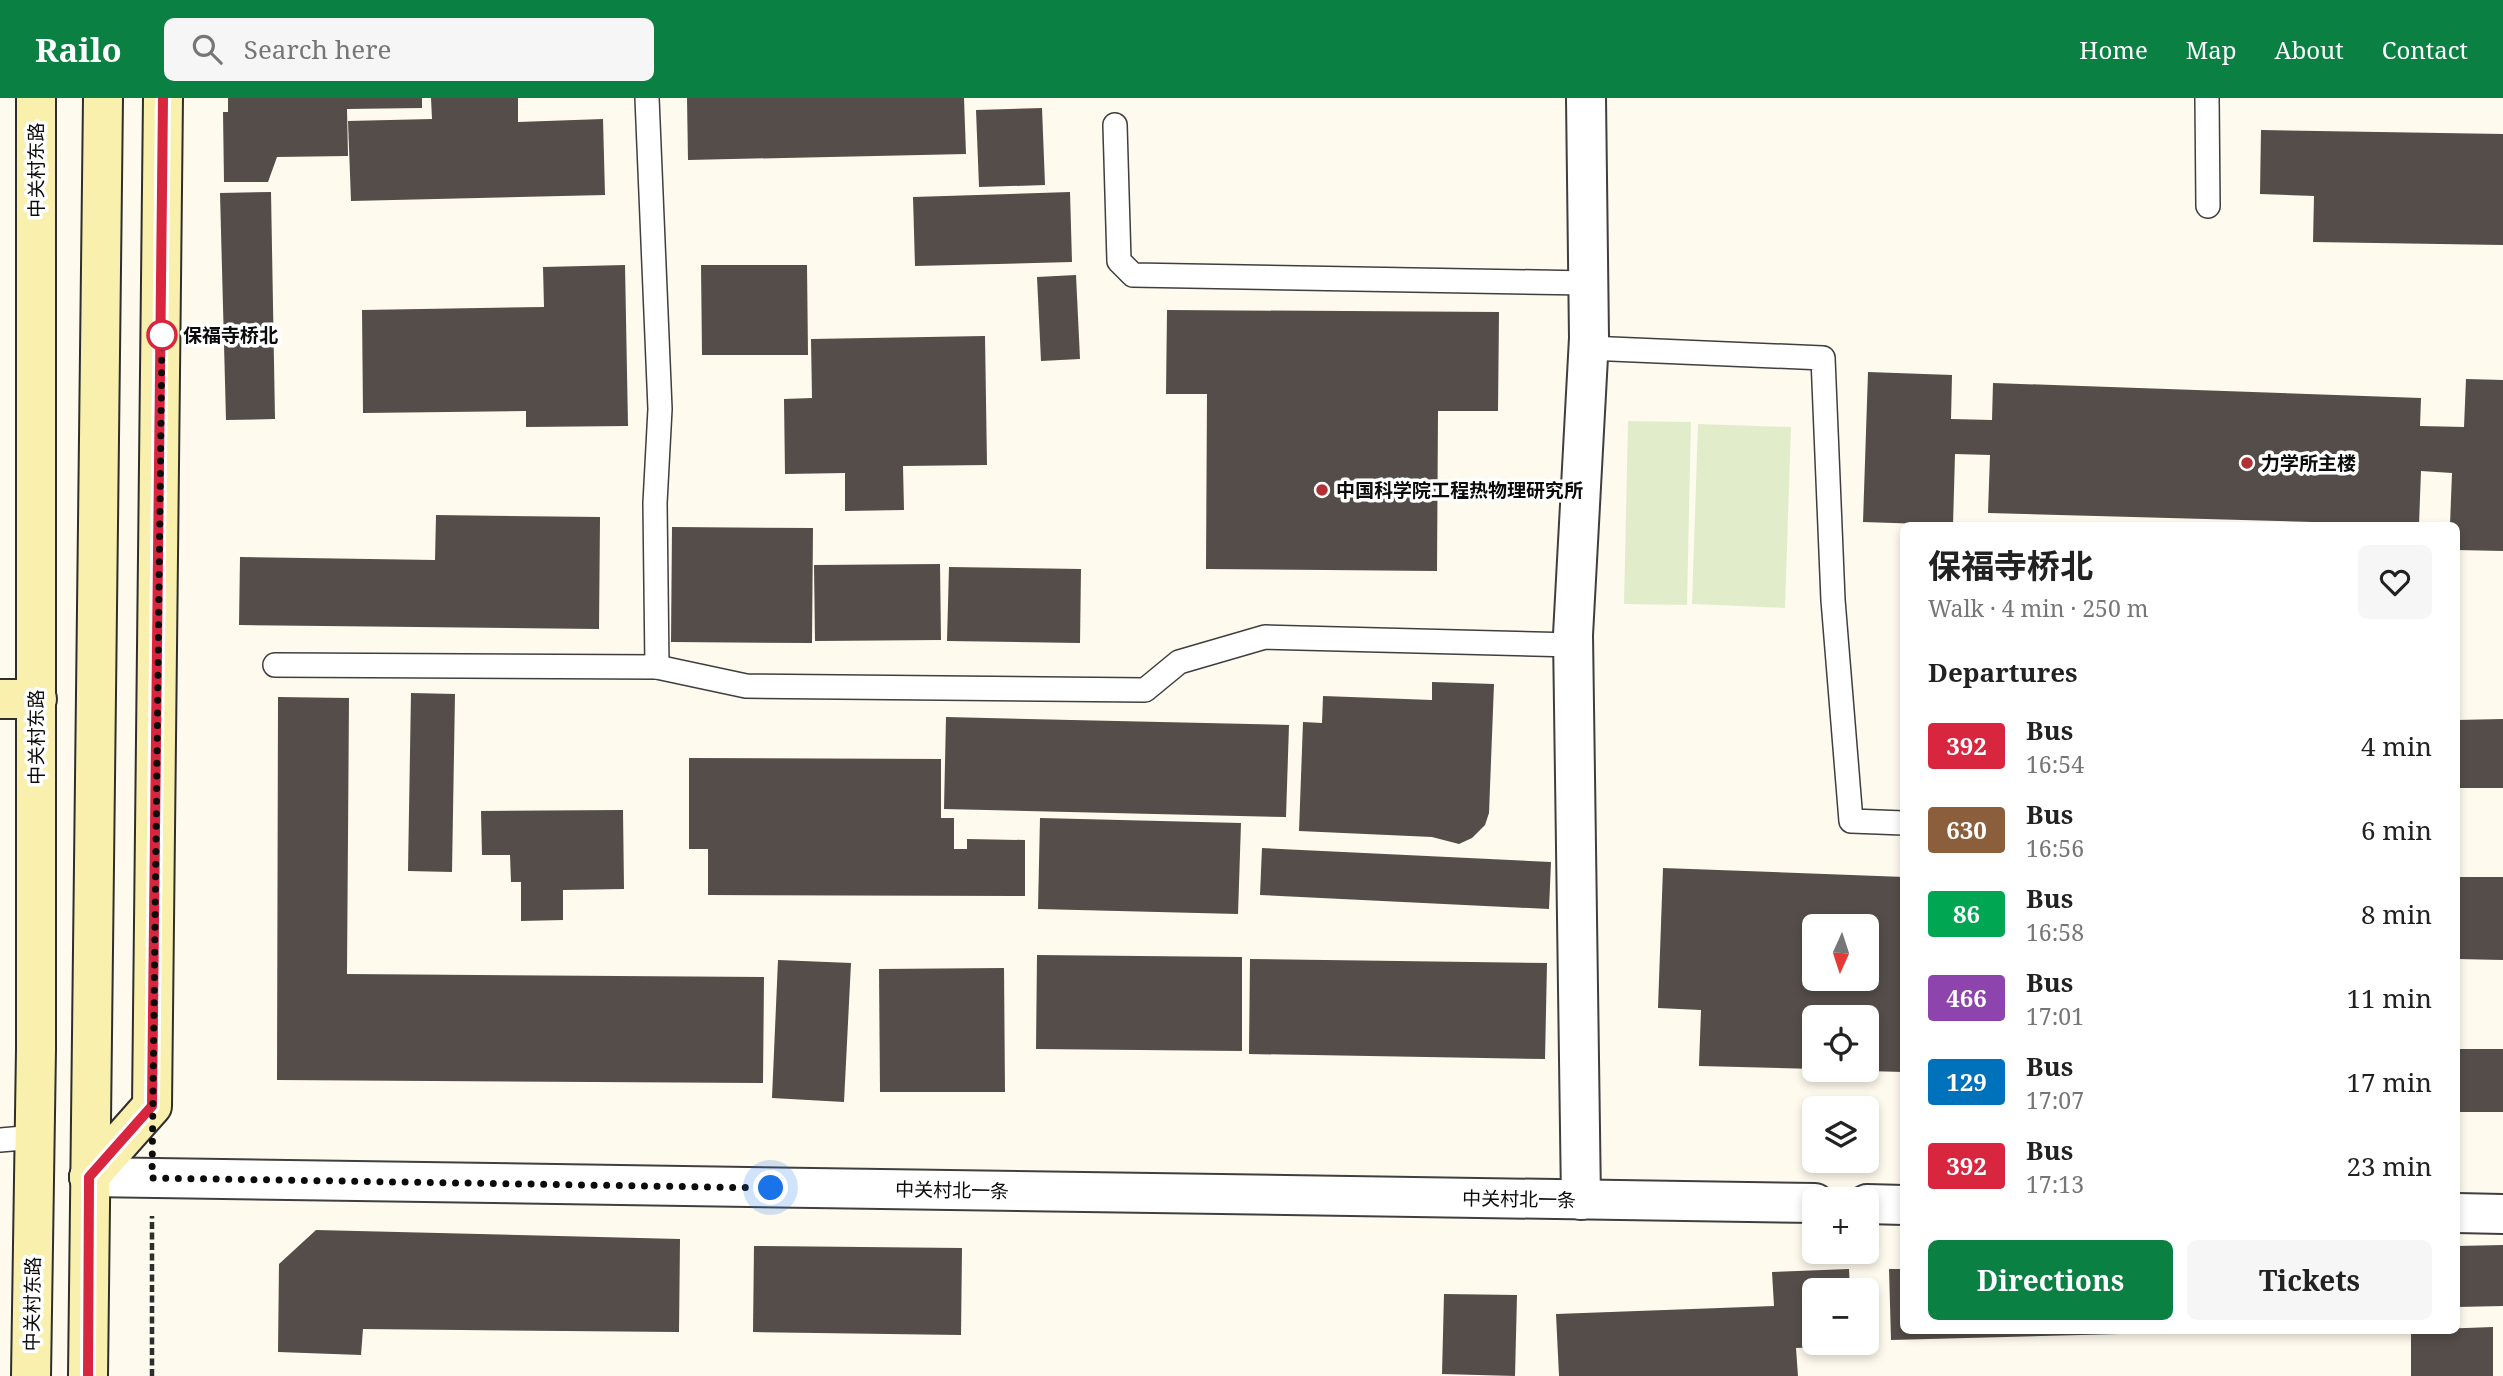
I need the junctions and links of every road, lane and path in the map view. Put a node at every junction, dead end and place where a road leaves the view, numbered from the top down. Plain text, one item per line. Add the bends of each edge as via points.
1 (36, 98) edge
2 (103, 98) edge
3 (163, 98) edge
4 (647, 98) edge
5 (1586, 98) edge
6 (2207, 98) edge
7 (1115, 125) dead end
8 (2208, 206) dead end
9 (1588, 283) junction
10 (1588, 348) junction
11 (1574, 645) junction
12 (275, 665) dead end
13 (657, 667) junction
14 (18, 699) edge
15 (1900, 822) edge
16 (17, 1138) edge
17 (89, 1177) junction
18 (152, 1178) junction
19 (1580, 1200) junction
20 (1802, 1203) edge
21 (1879, 1204) edge
22 (1900, 1205) edge
23 (2460, 1213) edge
24 (2503, 1214) edge
25 (31, 1376) edge
26 (88, 1376) edge
27 (152, 1376) edge

1 - 14 main road, 中关村东路
2 - 17 main road
3 - 17 main road via 152,1106
4 - 13 lane via 660,409 654,503
5 - 9 street
6 - 8 lane
7 - 9 lane via 1119,261 1133,275
9 - 10 street
10 - 11 street
10 - 15 lane via 1823,358 1833,600 1851,821
11 - 13 lane via 1265,638 1179,662 1145,691 746,685
11 - 19 street
12 - 13 lane
14 - 16 main road, 中关村东路
16 - 25 main road, 中关村东路
17 - 18 street, 中关村北一条
17 - 26 main road
18 - 19 street, 中关村北一条
18 - 27 path
19 - 20 street, 中关村北一条
21 - 22 street
23 - 24 street

